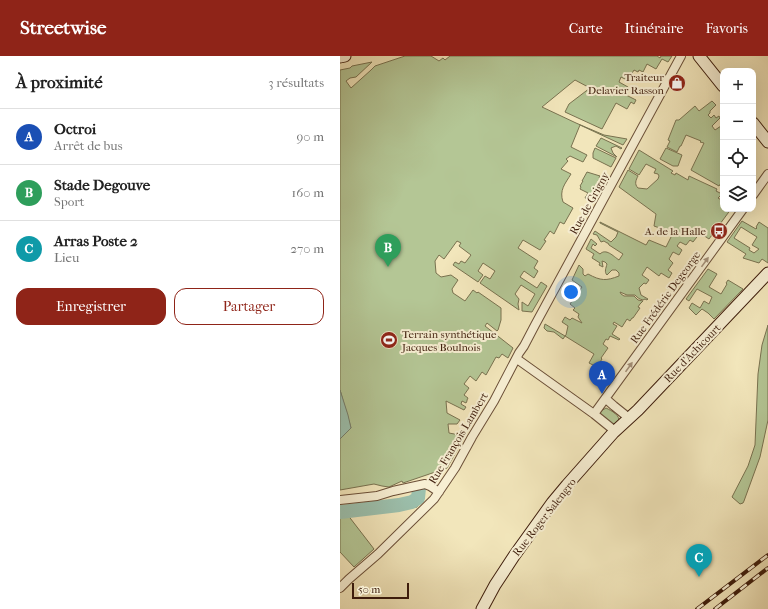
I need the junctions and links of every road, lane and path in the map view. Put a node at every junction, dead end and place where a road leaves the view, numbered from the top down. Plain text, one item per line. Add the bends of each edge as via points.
1 (345, 56) edge
2 (681, 56) edge
3 (699, 56) edge
4 (340, 57) edge
5 (720, 82) edge
6 (756, 127) edge
7 (768, 142) edge
8 (768, 174) edge
9 (756, 191) edge
10 (741, 212) edge
11 (768, 273) edge
12 (516, 359) junction
13 (606, 399) junction
14 (594, 414) junction
15 (629, 418) junction
16 (615, 431) junction
17 (439, 492) junction
18 (340, 500) edge
19 (340, 588) edge
20 (482, 609) edge

1 - 4 street
2 - 12 street, Rue de Grigny
3 - 5 street
6 - 7 street
8 - 9 street
13 -> 10 street, Rue Frédéric Degeorge
11 - 15 street, Rue d'Achicourt
12 - 14 street
12 - 17 street, Rue François Lambert via 494,401
13 - 14 street, Rue Frédéric Degeorge
13 - 15 street
14 - 16 street
15 - 16 street, Rue d'Achicourt
16 - 20 street, Rue Roger Salengro via 552,503 514,556
17 - 18 street via 425,484 377,496
17 - 19 street, Rue François Lambert via 378,554

